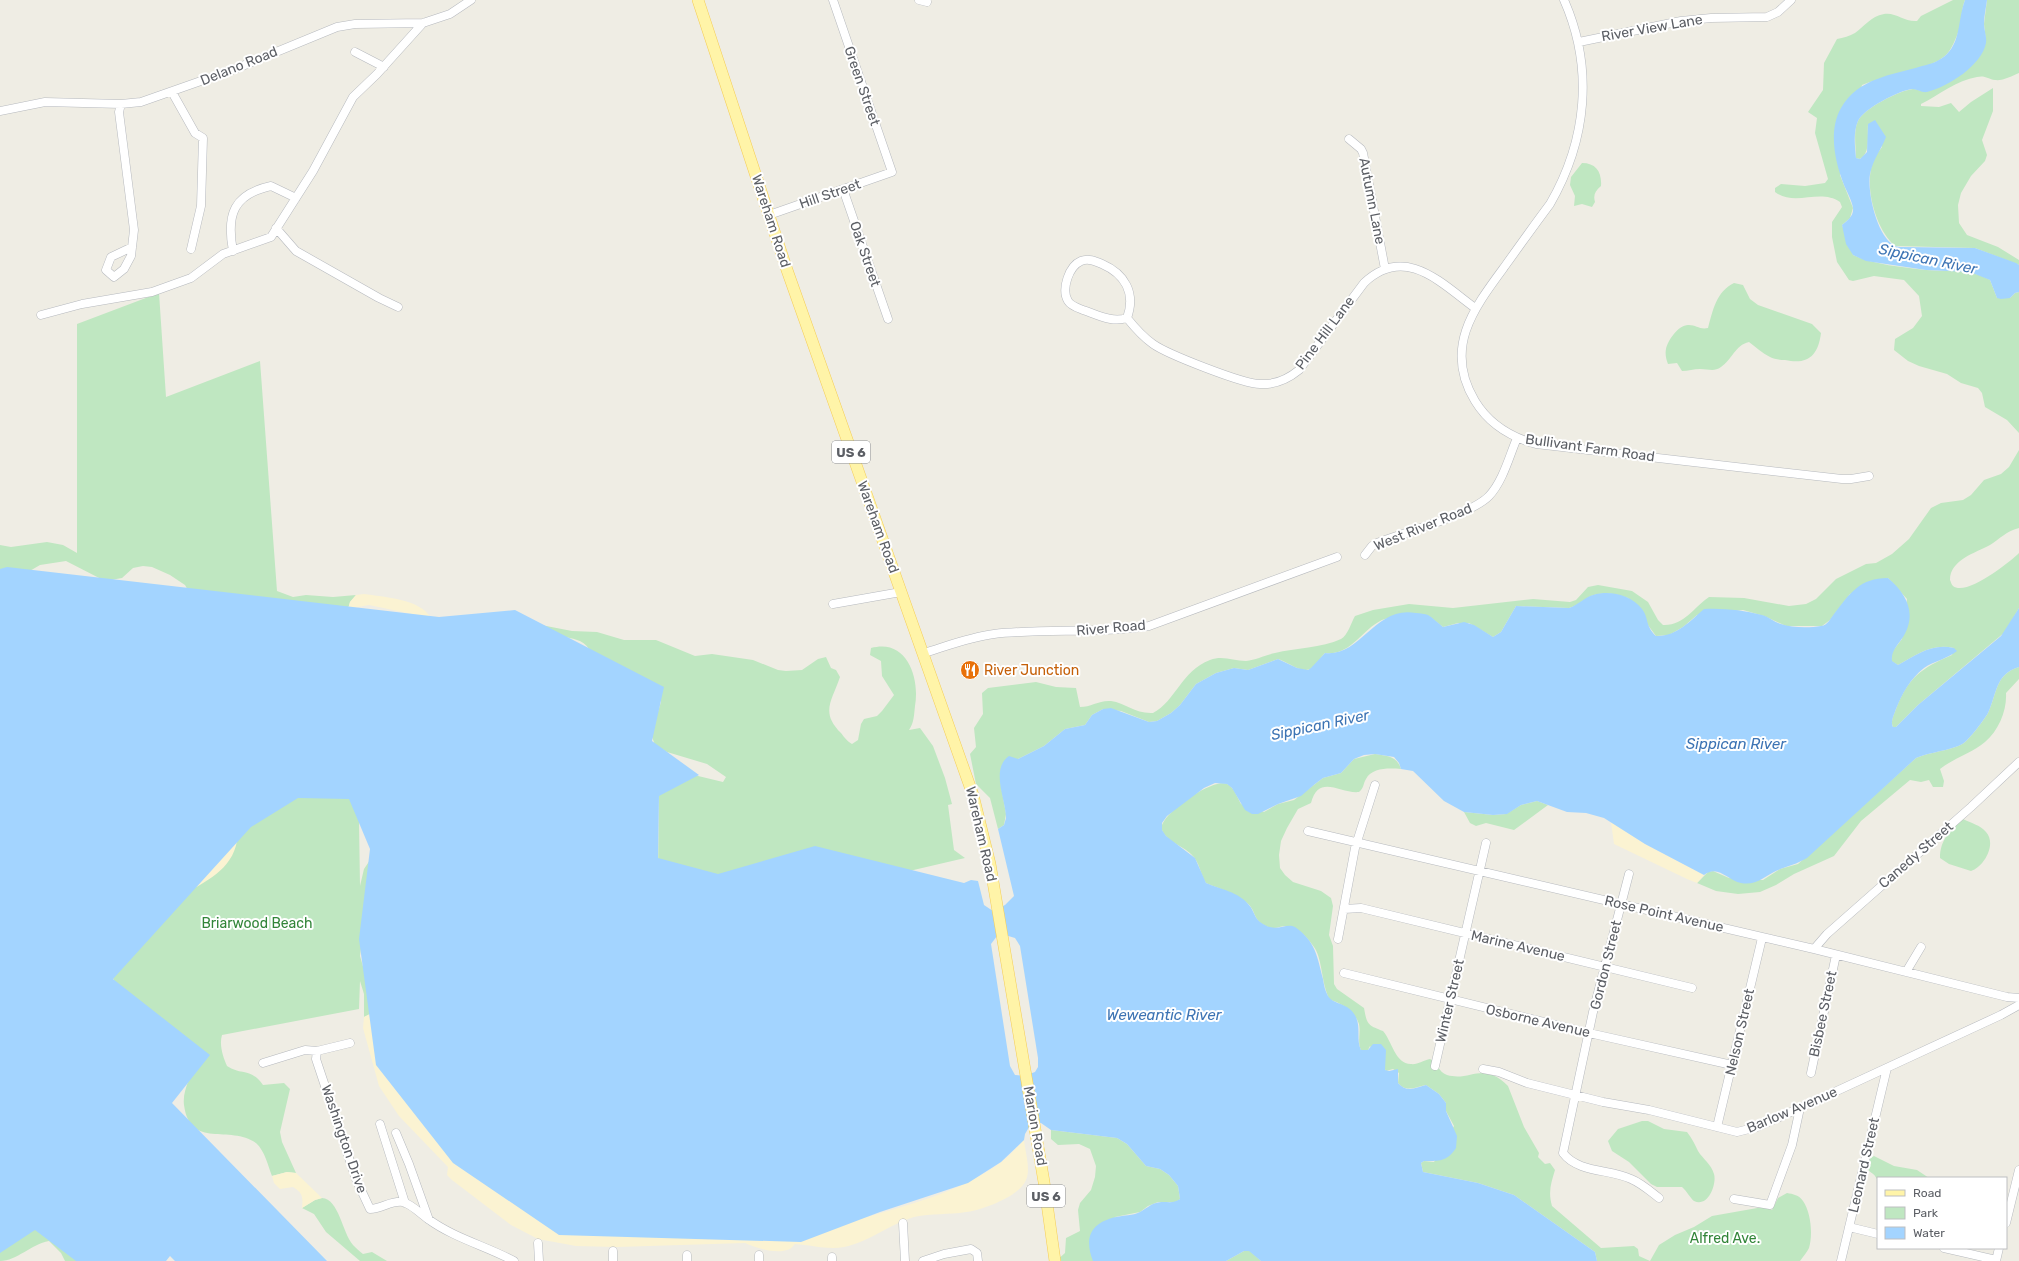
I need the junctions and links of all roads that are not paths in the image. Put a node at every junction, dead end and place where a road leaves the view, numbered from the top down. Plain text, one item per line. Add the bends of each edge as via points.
1 (471, 0) edge
2 (698, 0) edge
3 (833, 0) edge
4 (1564, 0) edge
5 (1791, 0) edge
6 (423, 23) junction
7 (1578, 42) junction
8 (355, 52) dead end
9 (384, 67) junction
10 (172, 92) junction
11 (121, 104) junction
12 (0, 111) edge
13 (1349, 139) dead end
14 (892, 172) joint
15 (843, 189) junction
16 (296, 198) junction
17 (769, 215) junction
18 (276, 228) junction
19 (132, 247) dead end
20 (191, 249) dead end
21 (233, 250) junction
22 (1385, 269) junction
23 (398, 307) dead end
24 (1475, 308) junction
25 (41, 315) dead end
26 (1127, 318) junction
27 (888, 319) dead end
28 (1517, 438) junction
29 (1869, 476) dead end
30 (1365, 555) dead end
31 (1337, 557) dead end
32 (902, 592) junction
33 (833, 604) dead end
34 (924, 653) junction
35 (2019, 762) edge
36 (1375, 785) dead end
37 (1308, 831) dead end
38 (1358, 842) junction
39 (1486, 843) dead end
40 (1479, 870) junction
41 (1629, 874) dead end
42 (1621, 905) junction
43 (1344, 909) junction
44 (1465, 934) junction
45 (1762, 938) junction
46 (1338, 939) dead end
47 (1921, 947) dead end
48 (1814, 949) junction
49 (1836, 955) junction
50 (1605, 967) junction
51 (1906, 972) junction
52 (1344, 974) dead end
53 (1692, 988) dead end
54 (2019, 998) edge
55 (1450, 1000) junction
56 (2019, 1005) edge
57 (1016, 1016) joint
58 (1589, 1033) junction
59 (350, 1043) dead end
60 (317, 1051) junction
61 (263, 1063) dead end
62 (1732, 1065) junction
63 (1435, 1066) dead end
64 (1887, 1068) junction
65 (1483, 1069) dead end
66 (1811, 1073) dead end
67 (1577, 1095) junction
68 (1800, 1108) junction
69 (380, 1124) dead end
70 (1717, 1127) junction
71 (396, 1133) dead end
72 (2019, 1170) edge
73 (1659, 1198) dead end
74 (1734, 1199) dead end
75 (405, 1203) junction
76 (2007, 1219) edge
77 (429, 1220) junction
78 (903, 1223) dead end
79 (1849, 1227) junction
80 (1877, 1234) edge
81 (538, 1243) dead end
82 (1948, 1249) edge
83 (1999, 1249) edge
84 (613, 1251) dead end
85 (1996, 1260) edge
86 (514, 1261) edge
87 (539, 1261) edge
88 (613, 1261) edge
89 (905, 1261) edge
90 (923, 1261) edge
91 (978, 1261) edge
92 (1055, 1261) edge
93 (1841, 1261) edge

1 - 6 street, Delano Road via 446,16
2 - 17 main road, Wareham Road / US 6
3 - 14 street, Green Street
4 - 7 street, Bullivant Farm Road
5 - 7 street, River View Lane via 1778,12 1767,17 1681,21
6 - 9 street
6 - 10 street, Delano Road via 355,24 337,27
7 - 24 street, Bullivant Farm Road via 1583,76 1582,109 1576,142 1565,174 1550,204
8 - 9 street
9 - 16 street via 353,97
10 - 11 street, Delano Road via 141,102
10 - 20 street via 195,134 203,138 202,206
11 - 12 street, Delano Road via 46,102
11 - 19 street via 119,112 134,230
13 - 22 street, Autumn Lane via 1363,153
14 - 15 street, Hill Street
15 - 17 street, Hill Street
15 - 27 street, Oak Street
16 - 18 street
16 - 21 street via 271,186 249,193 234,211 230,235
17 - 32 main road, Wareham Road / US 6
18 - 21 street via 271,237
18 - 23 street via 296,251
21 - 25 street via 191,278 152,292 82,304
22 - 24 street, Pine Hill Lane via 1404,266 1422,270
22 - 26 street, Pine Hill Lane via 1364,283 1299,370 1271,384 1246,382 1160,349 1144,337
24 - 28 street, Bullivant Farm Road via 1466,327 1462,347 1463,368 1469,388 1478,406 1492,422
26 - 26 street via 1130,304 1126,284 1121,276 1094,260 1077,263 1070,271 1066,285 1065,294 1070,303 1113,320
28 - 29 street, Bullivant Farm Road via 1545,445 1830,477 1851,479
28 - 30 street, West River Road via 1498,482 1484,500 1466,510 1377,543
31 - 34 street, River Road via 1149,626 1120,630 996,634 969,639
32 - 33 street
32 - 34 main road, Wareham Road / US 6
34 - 57 main road, Wareham Road / US 6 via 974,796 990,864
35 - 48 street, Canedy Street
36 - 38 street
37 - 38 street, Rose Point Avenue
38 - 40 street, Rose Point Avenue
38 - 43 street
39 - 40 street, Winter Street
40 - 42 street, Rose Point Avenue
40 - 44 street, Winter Street
41 - 42 street, Gordon Street
42 - 45 street, Rose Point Avenue
42 - 50 street, Gordon Street
43 - 44 street, Marine Avenue via 1361,908
43 - 46 street
44 - 50 street, Marine Avenue
44 - 55 street, Winter Street
45 - 48 street, Rose Point Avenue
45 - 62 street, Nelson Street
47 - 51 street
48 - 49 street, Rose Point Avenue
49 - 51 street, Rose Point Avenue
49 - 66 street, Bisbee Street
50 - 53 street, Marine Avenue
50 - 58 street, Gordon Street
51 - 54 street, Rose Point Avenue
52 - 55 street, Osborne Avenue
55 - 58 street, Osborne Avenue
55 - 63 street, Winter Street
56 - 64 street, Barlow Avenue
57 - 92 main road, Marion Road / US 6
58 - 62 street, Osborne Avenue
58 - 67 street, Gordon Street
59 - 60 street
60 - 61 street via 305,1050
60 - 75 street, Washington Drive via 316,1059 356,1179 370,1210 380,1209 393,1202
62 - 70 street, Nelson Street
64 - 68 street, Barlow Avenue
64 - 79 street, Leonard Street
65 - 67 street, Barlow Avenue
67 - 70 street, Barlow Avenue
67 - 73 street, Gordon Street via 1563,1153 1568,1160 1631,1178
68 - 70 street, Barlow Avenue via 1746,1131 1737,1132
68 - 74 street via 1792,1145 1770,1205
69 - 75 street
71 - 77 street
72 - 76 street
75 - 77 street
77 - 86 street via 449,1233
78 - 89 street
79 - 80 street
79 - 93 street, Leonard Street
81 - 87 street
82 - 85 street
83 - 85 street
84 - 88 street
90 - 91 street via 966,1249 976,1252

